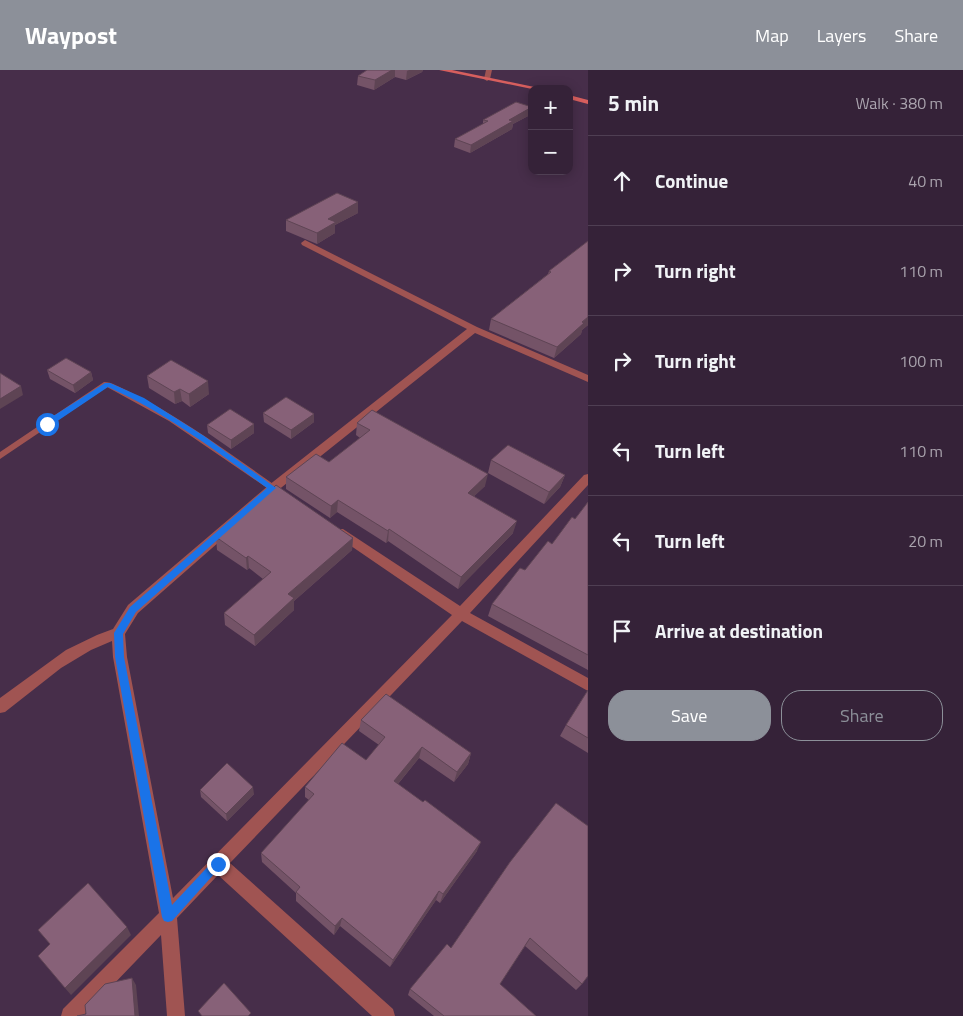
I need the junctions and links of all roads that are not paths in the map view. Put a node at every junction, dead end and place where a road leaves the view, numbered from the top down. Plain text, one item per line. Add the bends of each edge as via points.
1 (442, 70) edge
2 (488, 70) edge
3 (487, 79) junction
4 (528, 87) edge
5 (573, 98) edge
6 (588, 102) edge
7 (305, 243) dead end
8 (474, 329) junction
9 (588, 379) edge
10 (0, 456) edge
11 (588, 478) edge
12 (277, 491) junction
13 (330, 526) edge
14 (461, 614) junction
15 (118, 633) junction
16 (588, 685) edge
17 (0, 707) edge
18 (218, 864) junction
19 (168, 917) junction
20 (70, 1016) edge
21 (176, 1016) edge
22 (386, 1016) edge

1 - 3 street
2 - 3 street
3 - 4 street
5 - 6 street
7 - 8 street
8 - 9 street
8 - 12 street
10 - 12 lane via 107,384 142,399
11 - 14 street
12 - 15 street via 133,609
13 - 14 street
14 - 16 street
14 - 18 street
15 - 17 street via 99,639 54,664
15 - 19 street
18 - 19 street
18 - 22 street
19 - 20 street
19 - 21 street

